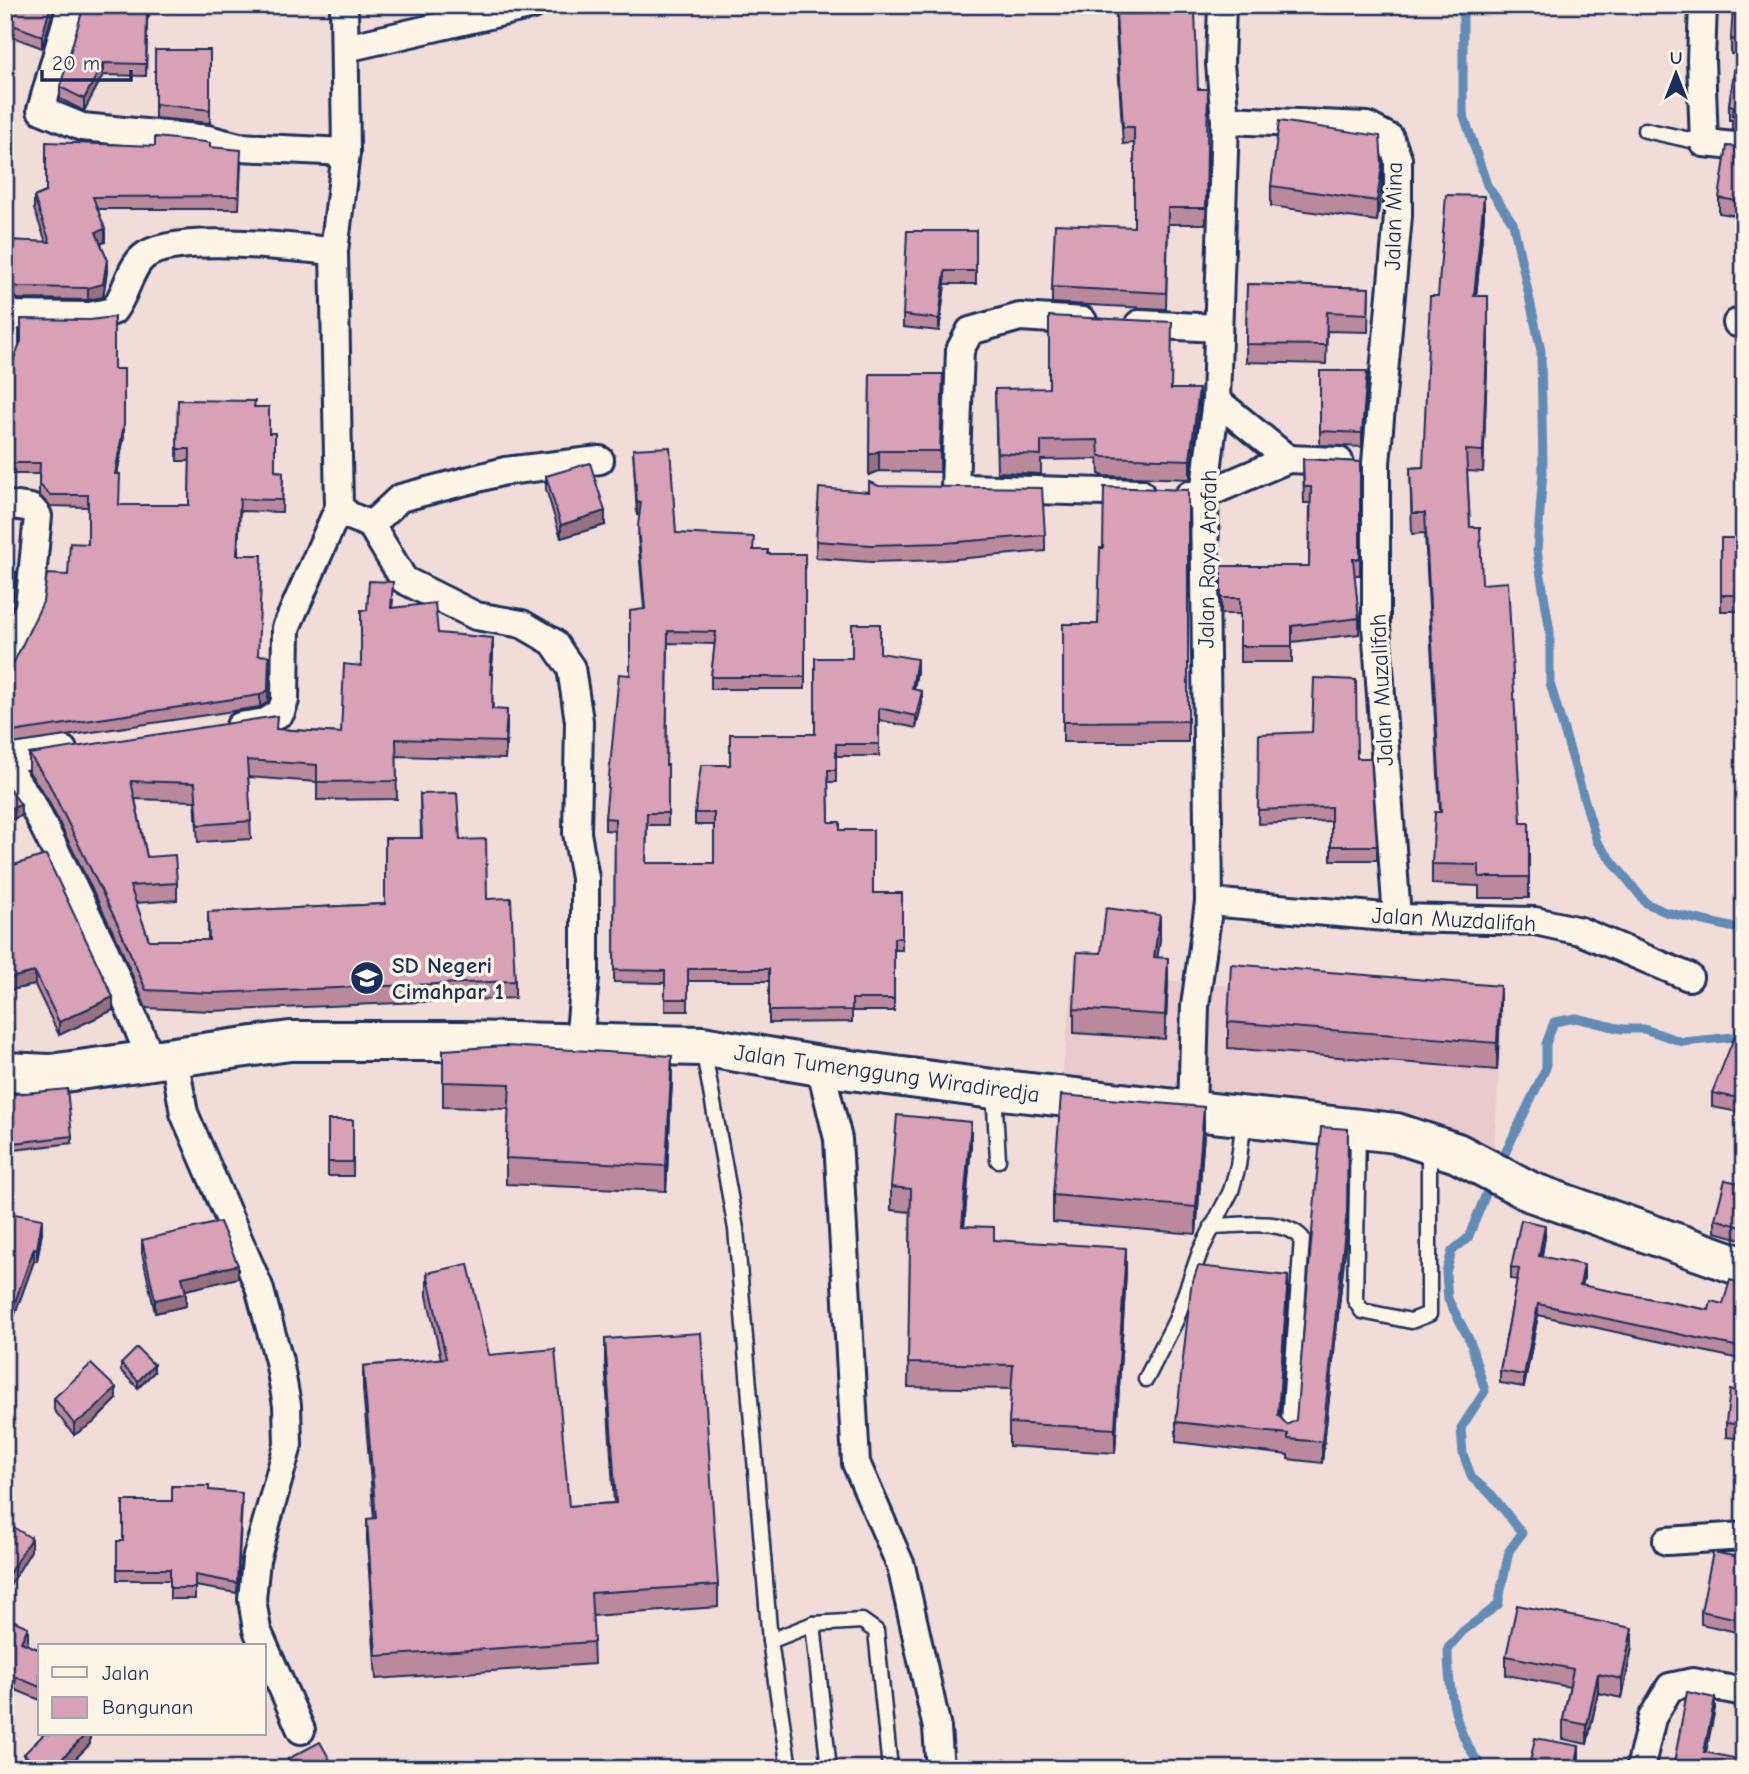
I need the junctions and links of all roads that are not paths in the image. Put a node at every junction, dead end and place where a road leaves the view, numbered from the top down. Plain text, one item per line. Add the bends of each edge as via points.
1 (71, 5) edge
2 (344, 5) edge
3 (533, 5) edge
4 (1222, 5) edge
5 (1703, 5) edge
6 (346, 48) junction
7 (1225, 120) junction
8 (1645, 130) dead end
9 (1704, 143) junction
10 (1744, 147) edge
11 (346, 152) junction
12 (334, 251) junction
13 (5, 308) edge
14 (6, 316) edge
15 (1219, 328) junction
16 (5, 352) edge
17 (1216, 400) junction
18 (1288, 459) junction
19 (600, 460) dead end
20 (1376, 463) junction
21 (1204, 495) junction
22 (5, 504) edge
23 (340, 507) junction
24 (371, 524) junction
25 (5, 660) edge
26 (214, 728) edge
27 (90, 747) edge
28 (5, 759) edge
29 (5, 765) edge
30 (1209, 902) junction
31 (1397, 918) junction
32 (1689, 977) dead end
33 (579, 1043) junction
34 (702, 1046) junction
35 (162, 1058) junction
36 (820, 1066) junction
37 (5, 1072) edge
38 (993, 1089) junction
39 (1192, 1112) junction
40 (1244, 1119) junction
41 (1358, 1129) junction
42 (1443, 1149) junction
43 (999, 1160) dead end
44 (1212, 1226) junction
45 (1744, 1267) edge
46 (1146, 1379) dead end
47 (1288, 1436) edge
48 (1744, 1536) edge
49 (1667, 1541) dead end
50 (813, 1623) junction
51 (770, 1641) junction
52 (263, 1644) edge
53 (266, 1650) edge
54 (1744, 1692) edge
55 (301, 1730) dead end
56 (789, 1769) edge
57 (828, 1769) edge
58 (890, 1769) edge
59 (940, 1769) edge
60 (1640, 1769) edge

1 - 11 street via 41,110 82,127 208,139 239,147
2 - 6 street
3 - 6 street
4 - 7 street, Jalan Raya Arofah via 1220,64
5 - 9 street
6 - 11 street
7 - 15 street, Jalan Raya Arofah
7 - 20 street, Jalan Mina via 1367,126 1390,138 1398,159 1398,216
8 - 9 lane
9 - 10 street
11 - 12 street
12 - 14 street via 203,243 174,246 146,254 132,268 129,285 113,312
12 - 23 street
13 - 14 street
14 - 16 street
15 - 17 street, Jalan Raya Arofah
15 - 21 street via 1020,317 970,331 960,350 942,488
17 - 18 street
17 - 21 street, Jalan Raya Arofah
18 - 20 street
18 - 21 street
19 - 24 street via 462,480 400,498
20 - 31 street, Jalan Muzalifah via 1376,626
21 - 30 street, Jalan Raya Arofah
22 - 25 street via 31,508 38,516 29,607
23 - 24 street
23 - 26 street via 286,628 281,712 266,722
24 - 33 street via 404,580 476,616 522,624 554,642 571,668 579,721 577,833 585,878 585,978
27 - 28 street
29 - 35 street via 34,807
30 - 31 street, Jalan Muzdalifah
30 - 39 street, Jalan Raya Arofah via 1195,1006
31 - 32 street, Jalan Muzdalifah via 1535,921 1580,931
33 - 34 street, Jalan Tumenggung Wiradiredja
33 - 35 street, Jalan Tumenggung Wiradiredja via 290,1041
34 - 36 street, Jalan Tumenggung Wiradiredja
34 - 51 lane via 736,1229
35 - 37 street, Jalan Tumenggung Wiradiredja via 50,1074
35 - 52 street via 259,1287 287,1405 288,1445 256,1560 252,1599
36 - 38 street, Jalan Tumenggung Wiradiredja
36 - 59 street via 838,1139 856,1463 901,1566 937,1728
38 - 39 street, Jalan Tumenggung Wiradiredja
38 - 43 lane
39 - 40 street, Jalan Tumenggung Wiradiredja
40 - 41 street, Jalan Tumenggung Wiradiredja
40 - 44 lane via 1231,1192
41 - 42 street, Jalan Tumenggung Wiradiredja via 1396,1133
41 - 42 lane via 1355,1300 1362,1311 1411,1321 1429,1314
42 - 45 street, Jalan Tumenggung Wiradiredja via 1531,1192
44 - 46 lane via 1176,1320
44 - 47 lane via 1262,1224 1296,1232 1302,1238
48 - 49 street
50 - 51 lane
50 - 57 lane
50 - 58 lane via 862,1620 876,1632
51 - 56 lane
53 - 55 street
54 - 60 street via 1693,1682 1670,1687 1652,1718

